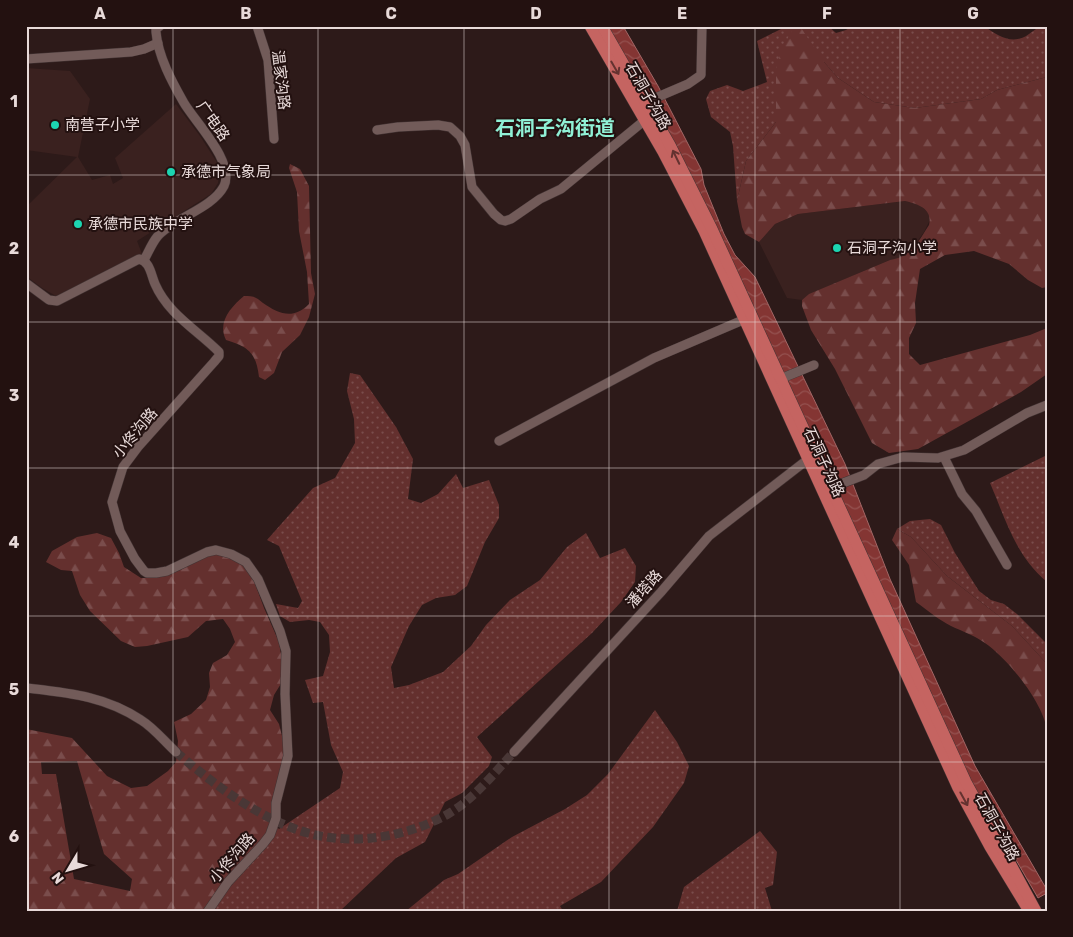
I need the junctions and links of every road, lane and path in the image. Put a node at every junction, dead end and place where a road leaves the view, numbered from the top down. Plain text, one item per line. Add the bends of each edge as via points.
1 (160, 26) edge
2 (257, 26) edge
3 (590, 26) edge
4 (602, 26) edge
5 (702, 26) edge
6 (158, 43) junction
7 (26, 59) edge
8 (647, 102) junction
9 (644, 120) junction
10 (377, 130) dead end
11 (274, 139) dead end
12 (144, 260) junction
13 (26, 283) edge
14 (743, 320) junction
15 (814, 365) dead end
16 (782, 378) junction
17 (1047, 405) edge
18 (499, 441) dead end
19 (944, 457) junction
20 (807, 460) junction
21 (832, 488) junction
22 (1007, 565) dead end
23 (26, 688) edge
24 (176, 752) tunnel mouth
25 (514, 752) tunnel mouth
26 (208, 911) edge
27 (1029, 911) edge
28 (1036, 911) edge

1 - 6 street, 广电路 via 156,29
2 - 11 street, 温家沟路 via 268,60
3 -> 9 main road, 石洞子沟路
4 - 8 main road, 石洞子沟路
5 - 8 street via 700,75 688,84
6 - 7 street via 131,52
6 - 12 street, 广电路 via 182,98 219,152 226,176 223,187 210,201 158,236
16 -> 8 main road, 石洞子沟路 via 712,229
9 - 10 street via 561,189 505,221 494,214 472,186 465,145 450,127
9 - 14 main road, 石洞子沟路 via 704,231
12 - 13 street via 57,300 49,300
12 - 26 street, 小佟沟路 via 158,290 174,313 219,352 219,356 123,468 112,502 120,531 135,559 147,573 167,571 216,550 246,562 258,579 286,651 288,756 276,803 276,818 270,835 228,882
14 - 18 street via 654,358
14 - 20 main road, 石洞子沟路
15 - 16 street
16 - 21 main road, 石洞子沟路
17 - 19 street via 964,450
19 - 21 street via 903,457 878,464 864,475
19 - 22 street via 962,494 976,511
20 - 25 street, 潘塔路 via 708,536
20 -> 27 main road, 石洞子沟路 via 958,788
21 - 28 main road, 石洞子沟路 via 966,782
23 - 24 street via 74,693 106,702 143,721

